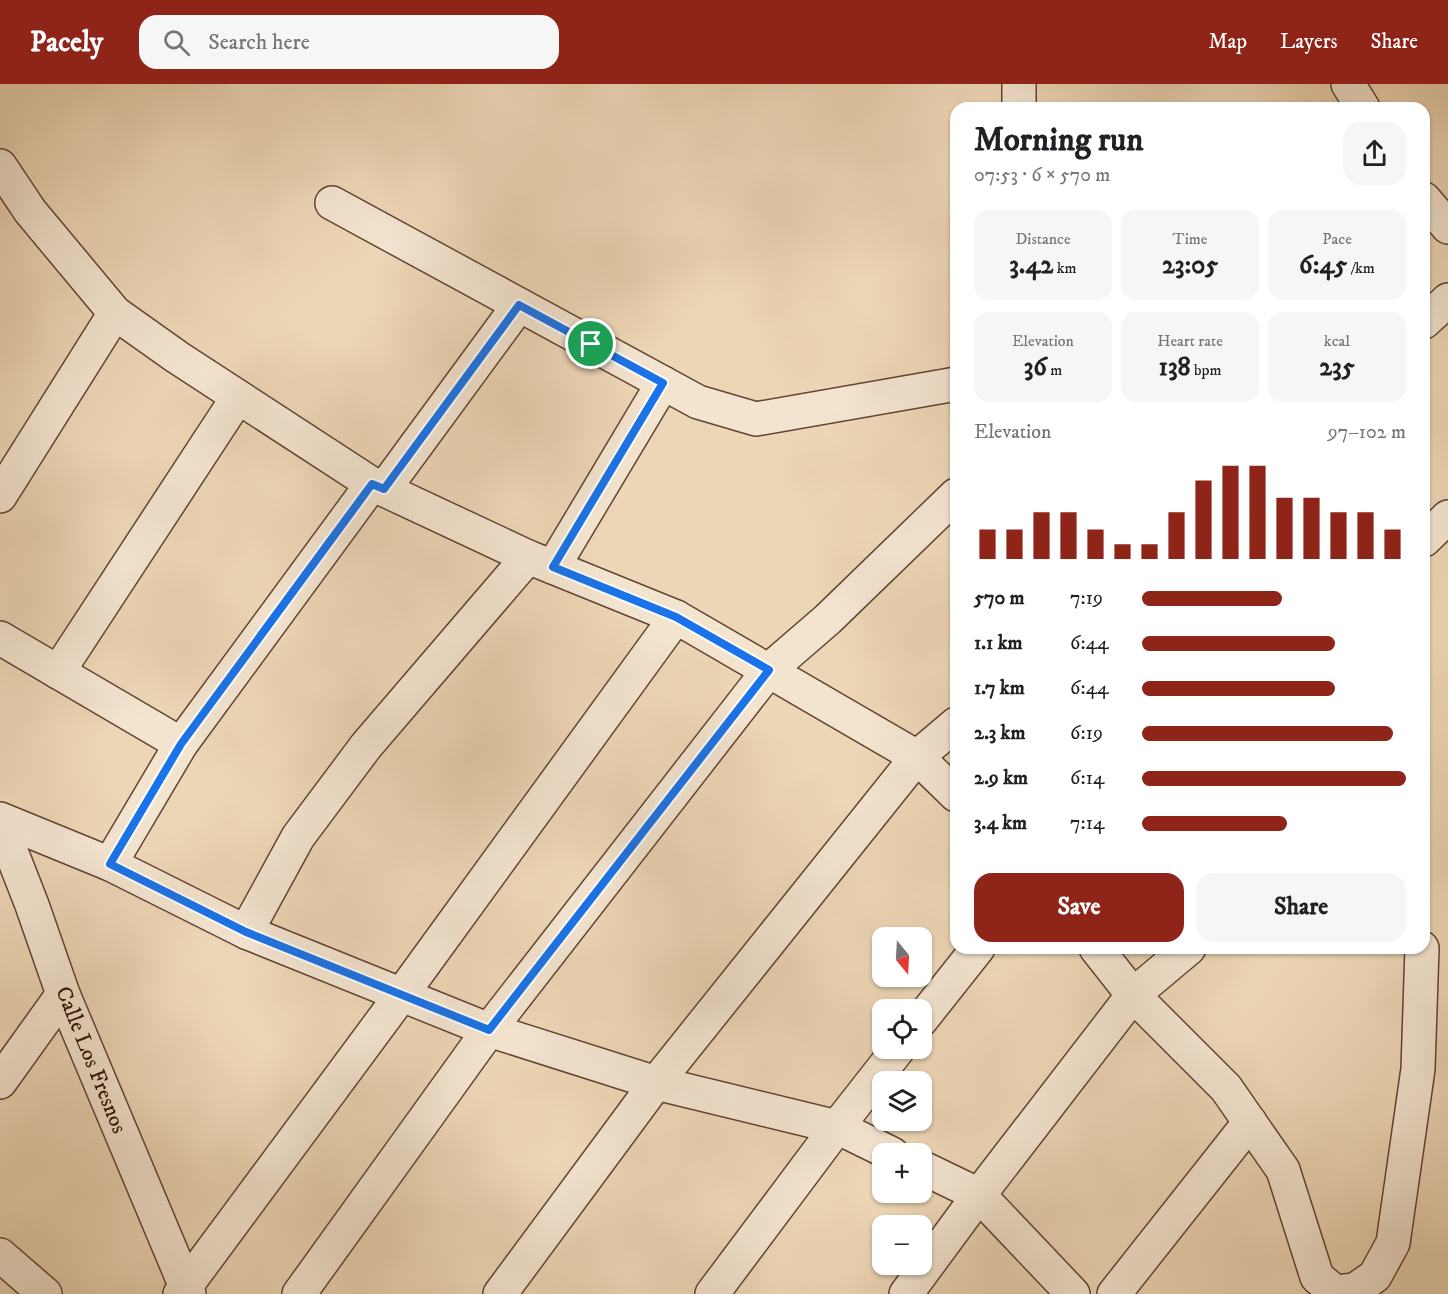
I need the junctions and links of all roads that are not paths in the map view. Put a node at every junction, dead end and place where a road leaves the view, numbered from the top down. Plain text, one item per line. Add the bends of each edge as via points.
1 (1019, 84) edge
2 (1348, 84) edge
3 (1019, 102) edge
4 (1359, 102) edge
5 (0, 166) edge
6 (332, 203) dead end
7 (1430, 207) edge
8 (1448, 227) edge
9 (1448, 300) edge
10 (519, 305) junction
11 (115, 313) junction
12 (1430, 316) edge
13 (663, 383) junction
14 (950, 385) edge
15 (238, 397) junction
16 (378, 486) junction
17 (0, 496) edge
18 (950, 501) edge
19 (1448, 517) edge
20 (1430, 534) edge
21 (540, 562) junction
22 (676, 617) junction
23 (0, 638) edge
24 (769, 670) junction
25 (58, 672) junction
26 (950, 729) edge
27 (181, 744) junction
28 (917, 757) junction
29 (950, 789) edge
30 (0, 821) edge
31 (110, 864) junction
32 (246, 932) junction
33 (1448, 939) edge
34 (1430, 949) edge
35 (973, 954) edge
36 (1101, 954) edge
37 (1182, 954) edge
38 (1422, 954) edge
39 (63, 994) junction
40 (402, 994) junction
41 (1133, 995) junction
42 (932, 1006) edge
43 (489, 1030) junction
44 (890, 1059) edge
45 (0, 1082) edge
46 (656, 1083) junction
47 (1250, 1122) junction
48 (837, 1127) junction
49 (872, 1144) edge
50 (932, 1172) edge
51 (979, 1195) junction
52 (0, 1255) edge
53 (185, 1291) edge
54 (45, 1294) edge
55 (299, 1294) edge
56 (500, 1294) edge
57 (712, 1294) edge
58 (906, 1294) edge
59 (1073, 1294) edge
60 (1114, 1294) edge

1 - 3 street
2 - 4 street
5 - 11 street via 30,211
6 - 10 street
7 - 8 street
9 - 12 street
10 - 13 street
10 - 16 street
11 - 15 street
11 - 17 street
13 - 14 street via 698,402 756,419
13 - 21 street
15 - 16 street
15 - 25 street
16 - 21 street
16 - 27 street
18 - 24 street via 828,619
19 - 20 street
21 - 22 street
21 - 32 street via 359,755 298,837
22 - 24 street
22 - 40 street
23 - 25 street
24 - 28 street
24 - 43 street
25 - 27 street
26 - 28 street
27 - 31 street
28 - 29 street
28 - 46 street
30 - 31 street
30 - 39 street, Calle Los Fresnos
31 - 32 street
32 - 40 street
33 - 34 street
35 - 42 street
36 - 41 street
37 - 41 street
38 - 47 street via 1418,1069 1393,1243 1375,1276 1354,1290 1335,1292 1317,1277 1283,1170
39 - 45 street
39 - 53 street, Calle Los Fresnos
40 - 43 street
40 - 53 street
41 - 47 street via 1226,1088
41 - 51 street
43 - 46 street
43 - 55 street
44 - 48 street
46 - 48 street
46 - 56 street
47 - 60 street
48 - 49 street
48 - 57 street
50 - 51 street
51 - 58 street
51 - 59 street
52 - 54 street

